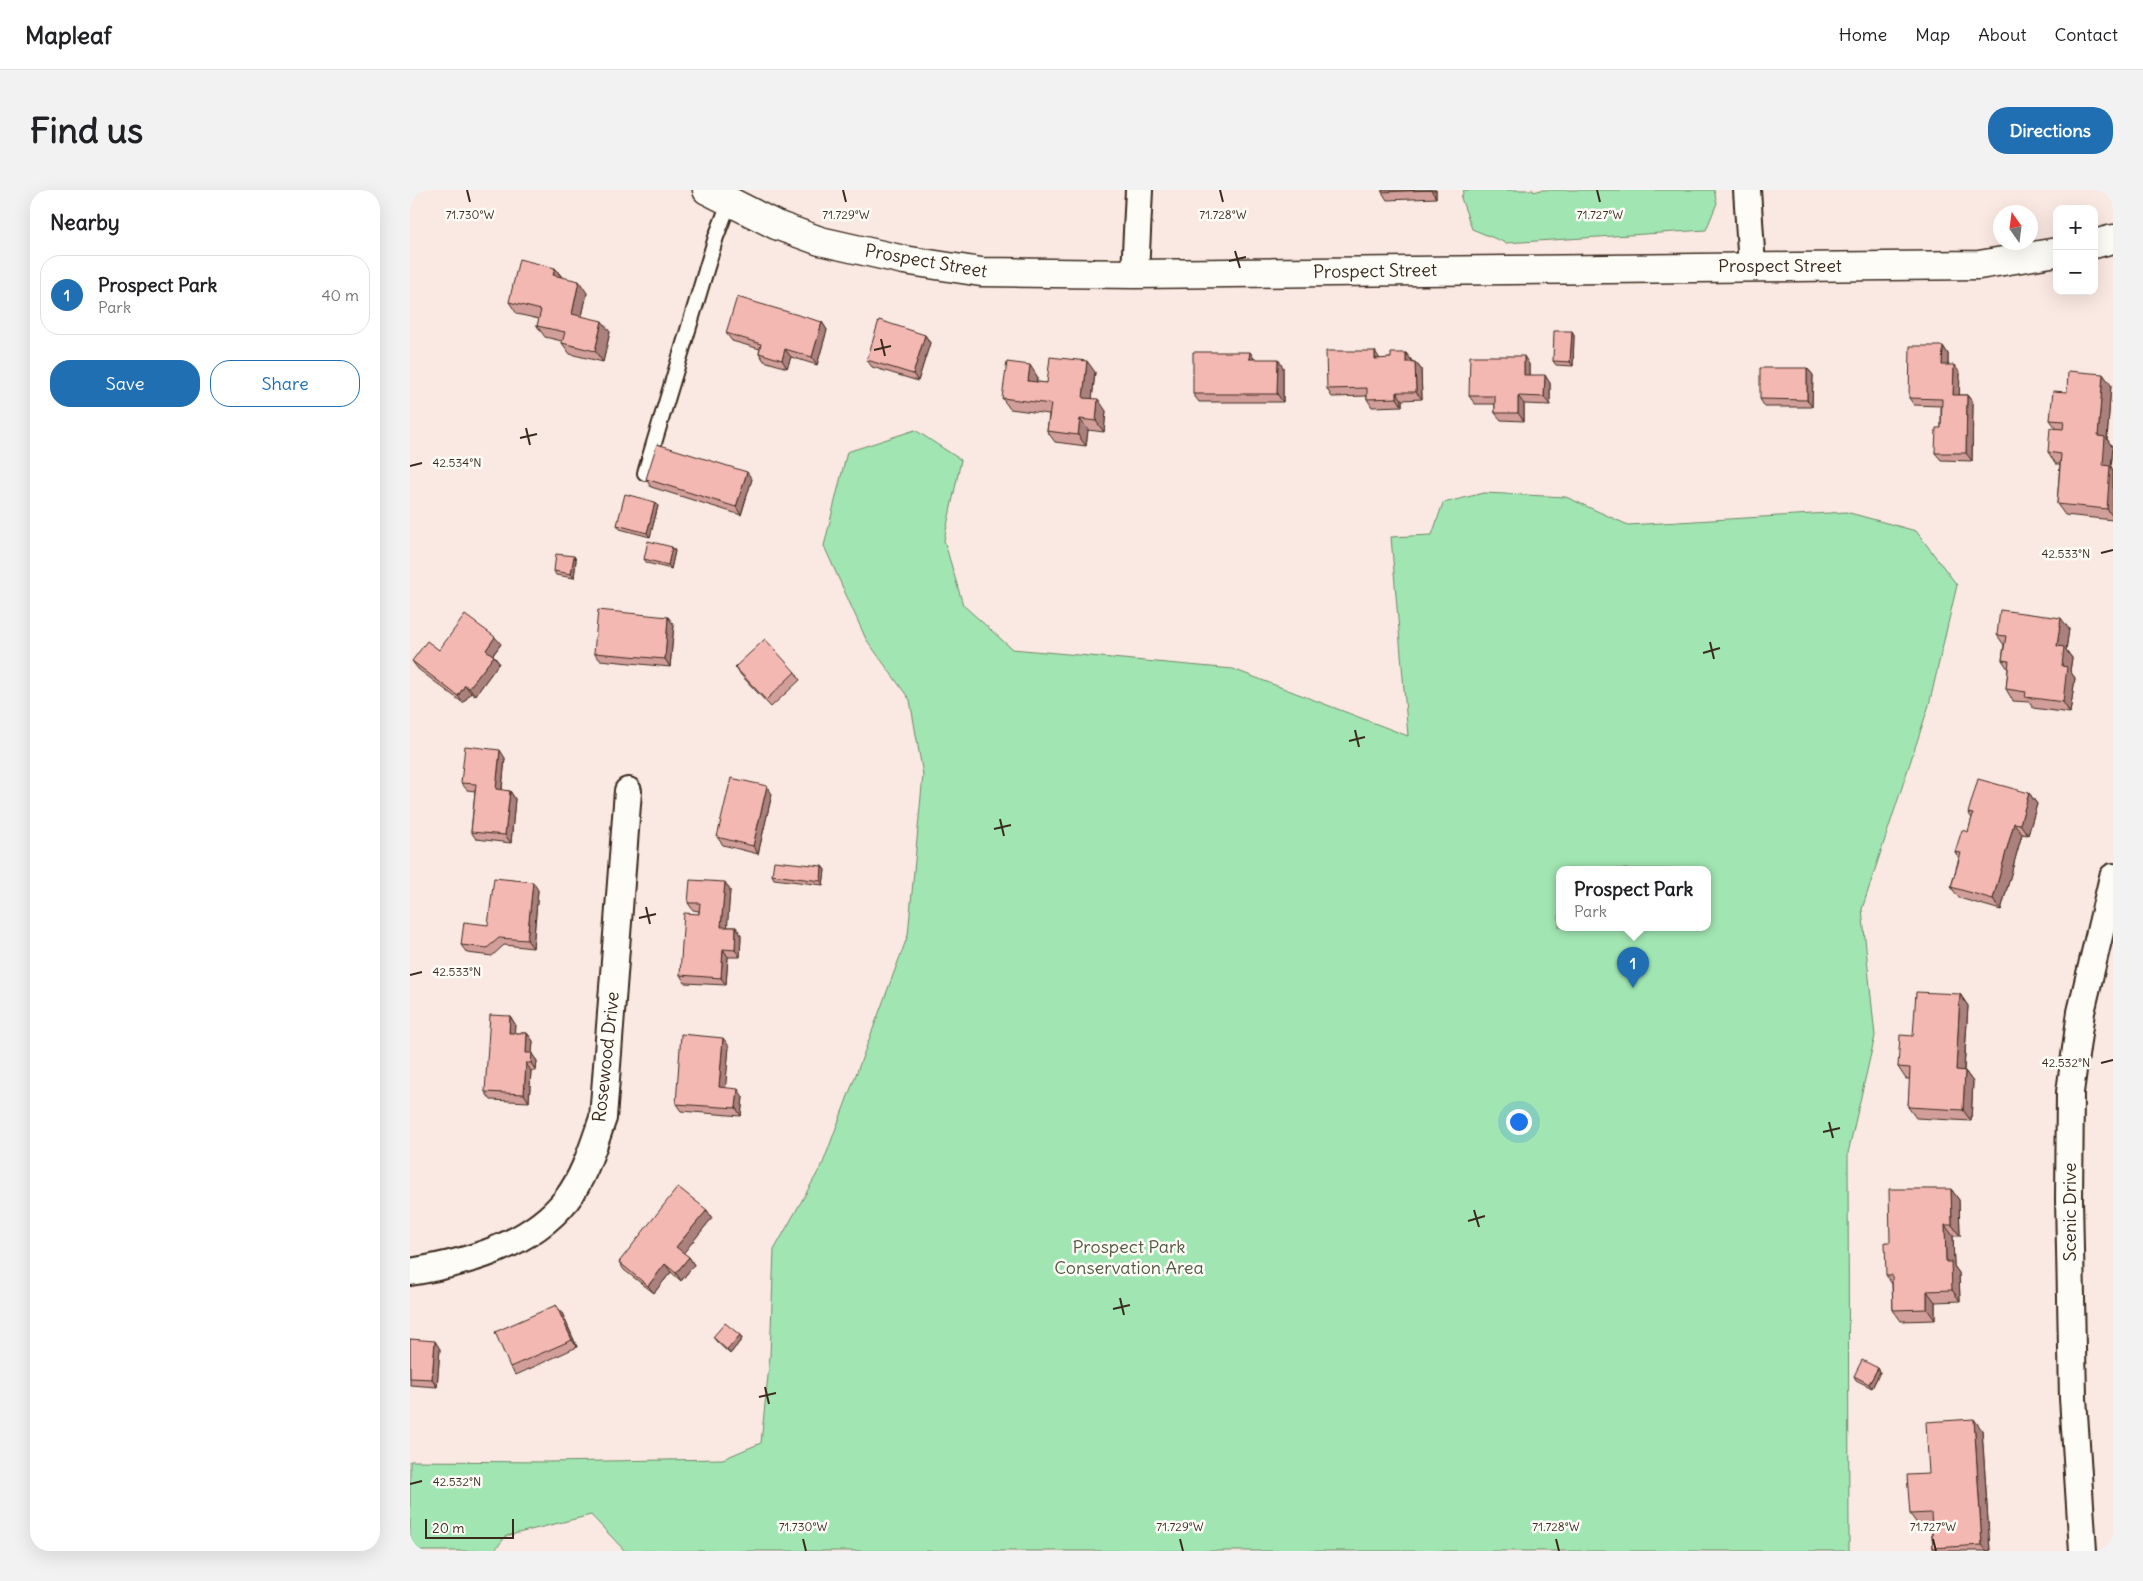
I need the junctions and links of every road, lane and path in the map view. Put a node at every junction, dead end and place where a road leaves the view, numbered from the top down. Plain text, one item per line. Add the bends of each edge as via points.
1 (1139, 190) edge
2 (1747, 190) edge
3 (718, 196) edge
4 (2113, 239) edge
5 (2098, 243) edge
6 (2053, 253) edge
7 (1752, 266) junction
8 (1135, 274) junction
9 (645, 473) dead end
10 (628, 791) dead end
11 (2113, 877) edge
12 (410, 1272) edge
13 (2083, 1551) edge

1 - 8 street
2 - 7 street
3 - 8 main road, Prospect Street via 776,225 820,241 904,260 981,272
3 - 9 lane via 716,237
4 - 5 main road
6 - 7 main road, Prospect Street via 1979,265
7 - 8 main road, Prospect Street
10 - 12 street, Rosewood Drive via 603,1118 587,1164 567,1199 541,1224 507,1246 474,1258
11 - 13 street, Scenic Drive via 2081,1012 2070,1092 2073,1398

